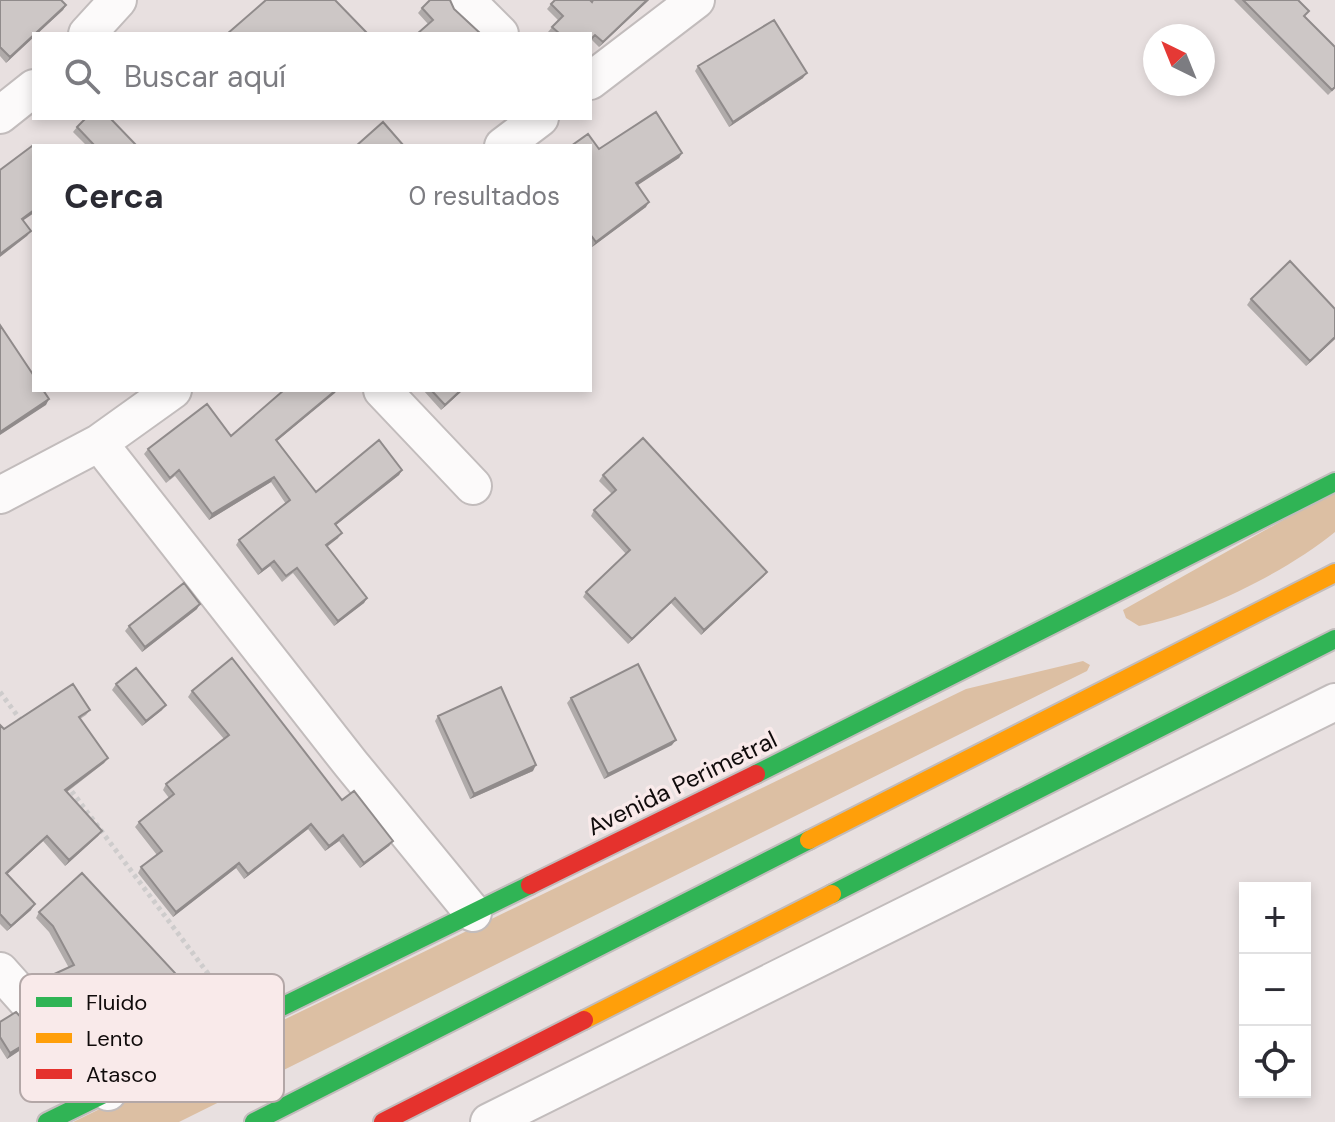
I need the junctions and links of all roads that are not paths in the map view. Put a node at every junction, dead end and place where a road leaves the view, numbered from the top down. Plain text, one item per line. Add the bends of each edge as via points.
1 (118, 0) edge
2 (466, 0) edge
3 (696, 0) edge
4 (89, 32) edge
5 (498, 32) edge
6 (592, 79) edge
7 (32, 90) edge
8 (0, 115) edge
9 (537, 120) edge
10 (506, 144) edge
11 (170, 392) edge
12 (384, 392) edge
13 (99, 443) junction
14 (1335, 482) edge
15 (473, 486) dead end
16 (0, 495) edge
17 (1335, 573) edge
18 (1335, 639) edge
19 (1335, 702) edge
20 (473, 913) junction
21 (0, 971) edge
22 (20, 993) edge
23 (284, 1005) edge
24 (88, 1102) edge
25 (47, 1122) edge
26 (254, 1122) edge
27 (383, 1122) edge
28 (489, 1122) edge

1 - 4 street
2 - 5 street
3 - 6 street
7 - 8 street
9 - 10 street
11 - 13 street
12 - 15 street
13 - 16 street
13 - 20 street
14 - 20 main road, Avenida Perimetral
17 - 26 main road
18 - 27 main road
19 - 28 street
20 - 23 main road, Avenida Perimetral
21 - 22 street
24 - 25 main road, Avenida Perimetral

